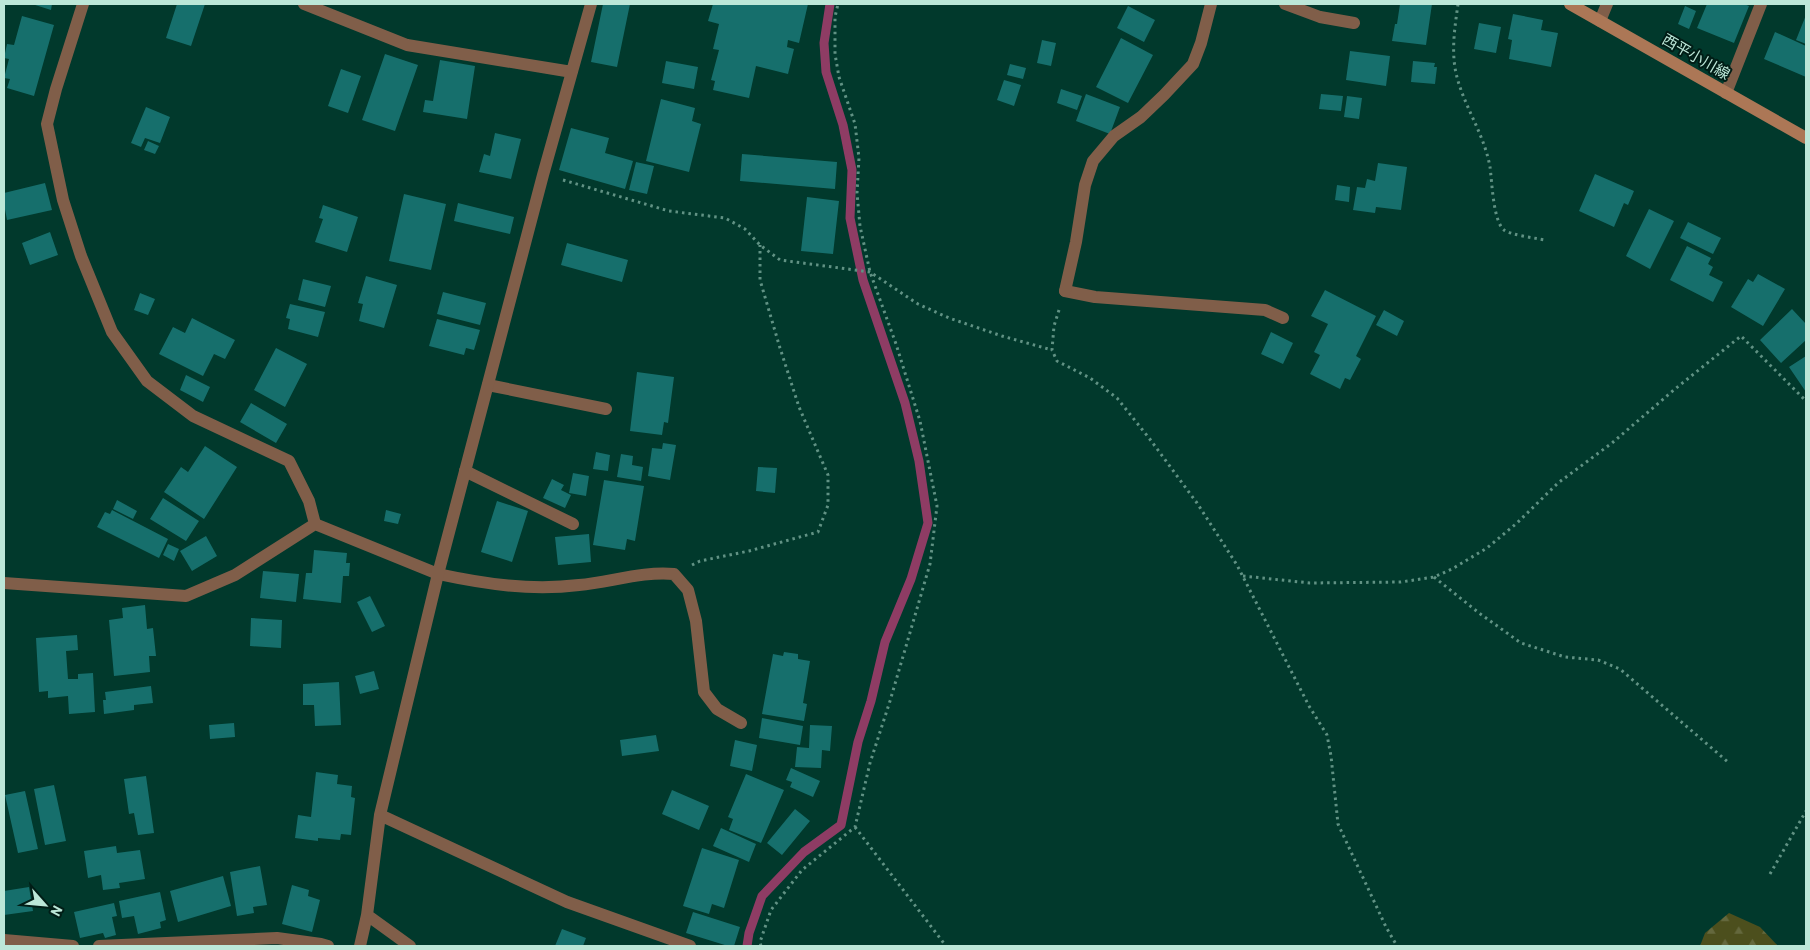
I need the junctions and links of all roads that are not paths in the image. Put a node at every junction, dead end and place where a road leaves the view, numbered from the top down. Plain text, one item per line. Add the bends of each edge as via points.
1 (83, 4) edge
2 (304, 4) edge
3 (591, 4) edge
4 (1211, 4) edge
5 (1285, 4) edge
6 (1570, 4) edge
7 (1607, 4) edge
8 (1761, 4) edge
9 (1600, 21) junction
10 (1354, 23) dead end
11 (572, 72) junction
12 (1726, 93) junction
13 (1806, 138) edge
14 (1283, 318) dead end
15 (488, 385) junction
16 (606, 409) dead end
17 (465, 471) junction
18 (315, 524) junction
19 (573, 524) dead end
20 (438, 574) junction
21 (4, 583) edge
22 (742, 723) dead end
23 (380, 815) junction
24 (367, 915) junction
25 (4, 940) edge
26 (72, 946) edge
27 (98, 946) edge
28 (328, 946) edge
29 (360, 946) edge
30 (410, 946) edge
31 (690, 946) edge

1 - 18 street via 47,124 66,209 112,332 147,381 193,416 289,461 309,501
2 - 11 street via 407,45
3 - 11 street
4 - 14 street via 1193,64 1141,117 1114,136 1093,162 1085,185 1065,291 1095,297 1265,310
5 - 10 street via 1320,17
6 - 9 main road, 西平小川線
7 - 9 street
8 - 12 street
9 - 12 main road, 西平小川線
11 - 15 street
12 - 13 main road, 西平小川線
15 - 16 street
15 - 17 street
17 - 19 street
17 - 20 street
18 - 20 street
18 - 21 street via 235,574 186,596
20 - 22 street via 484,584 537,588 578,586 658,573 674,574 688,590 696,621 704,692 717,709
20 - 23 street
23 - 24 street
23 - 31 street via 567,902
24 - 29 street
24 - 30 street
25 - 26 street
27 - 28 street via 277,938

